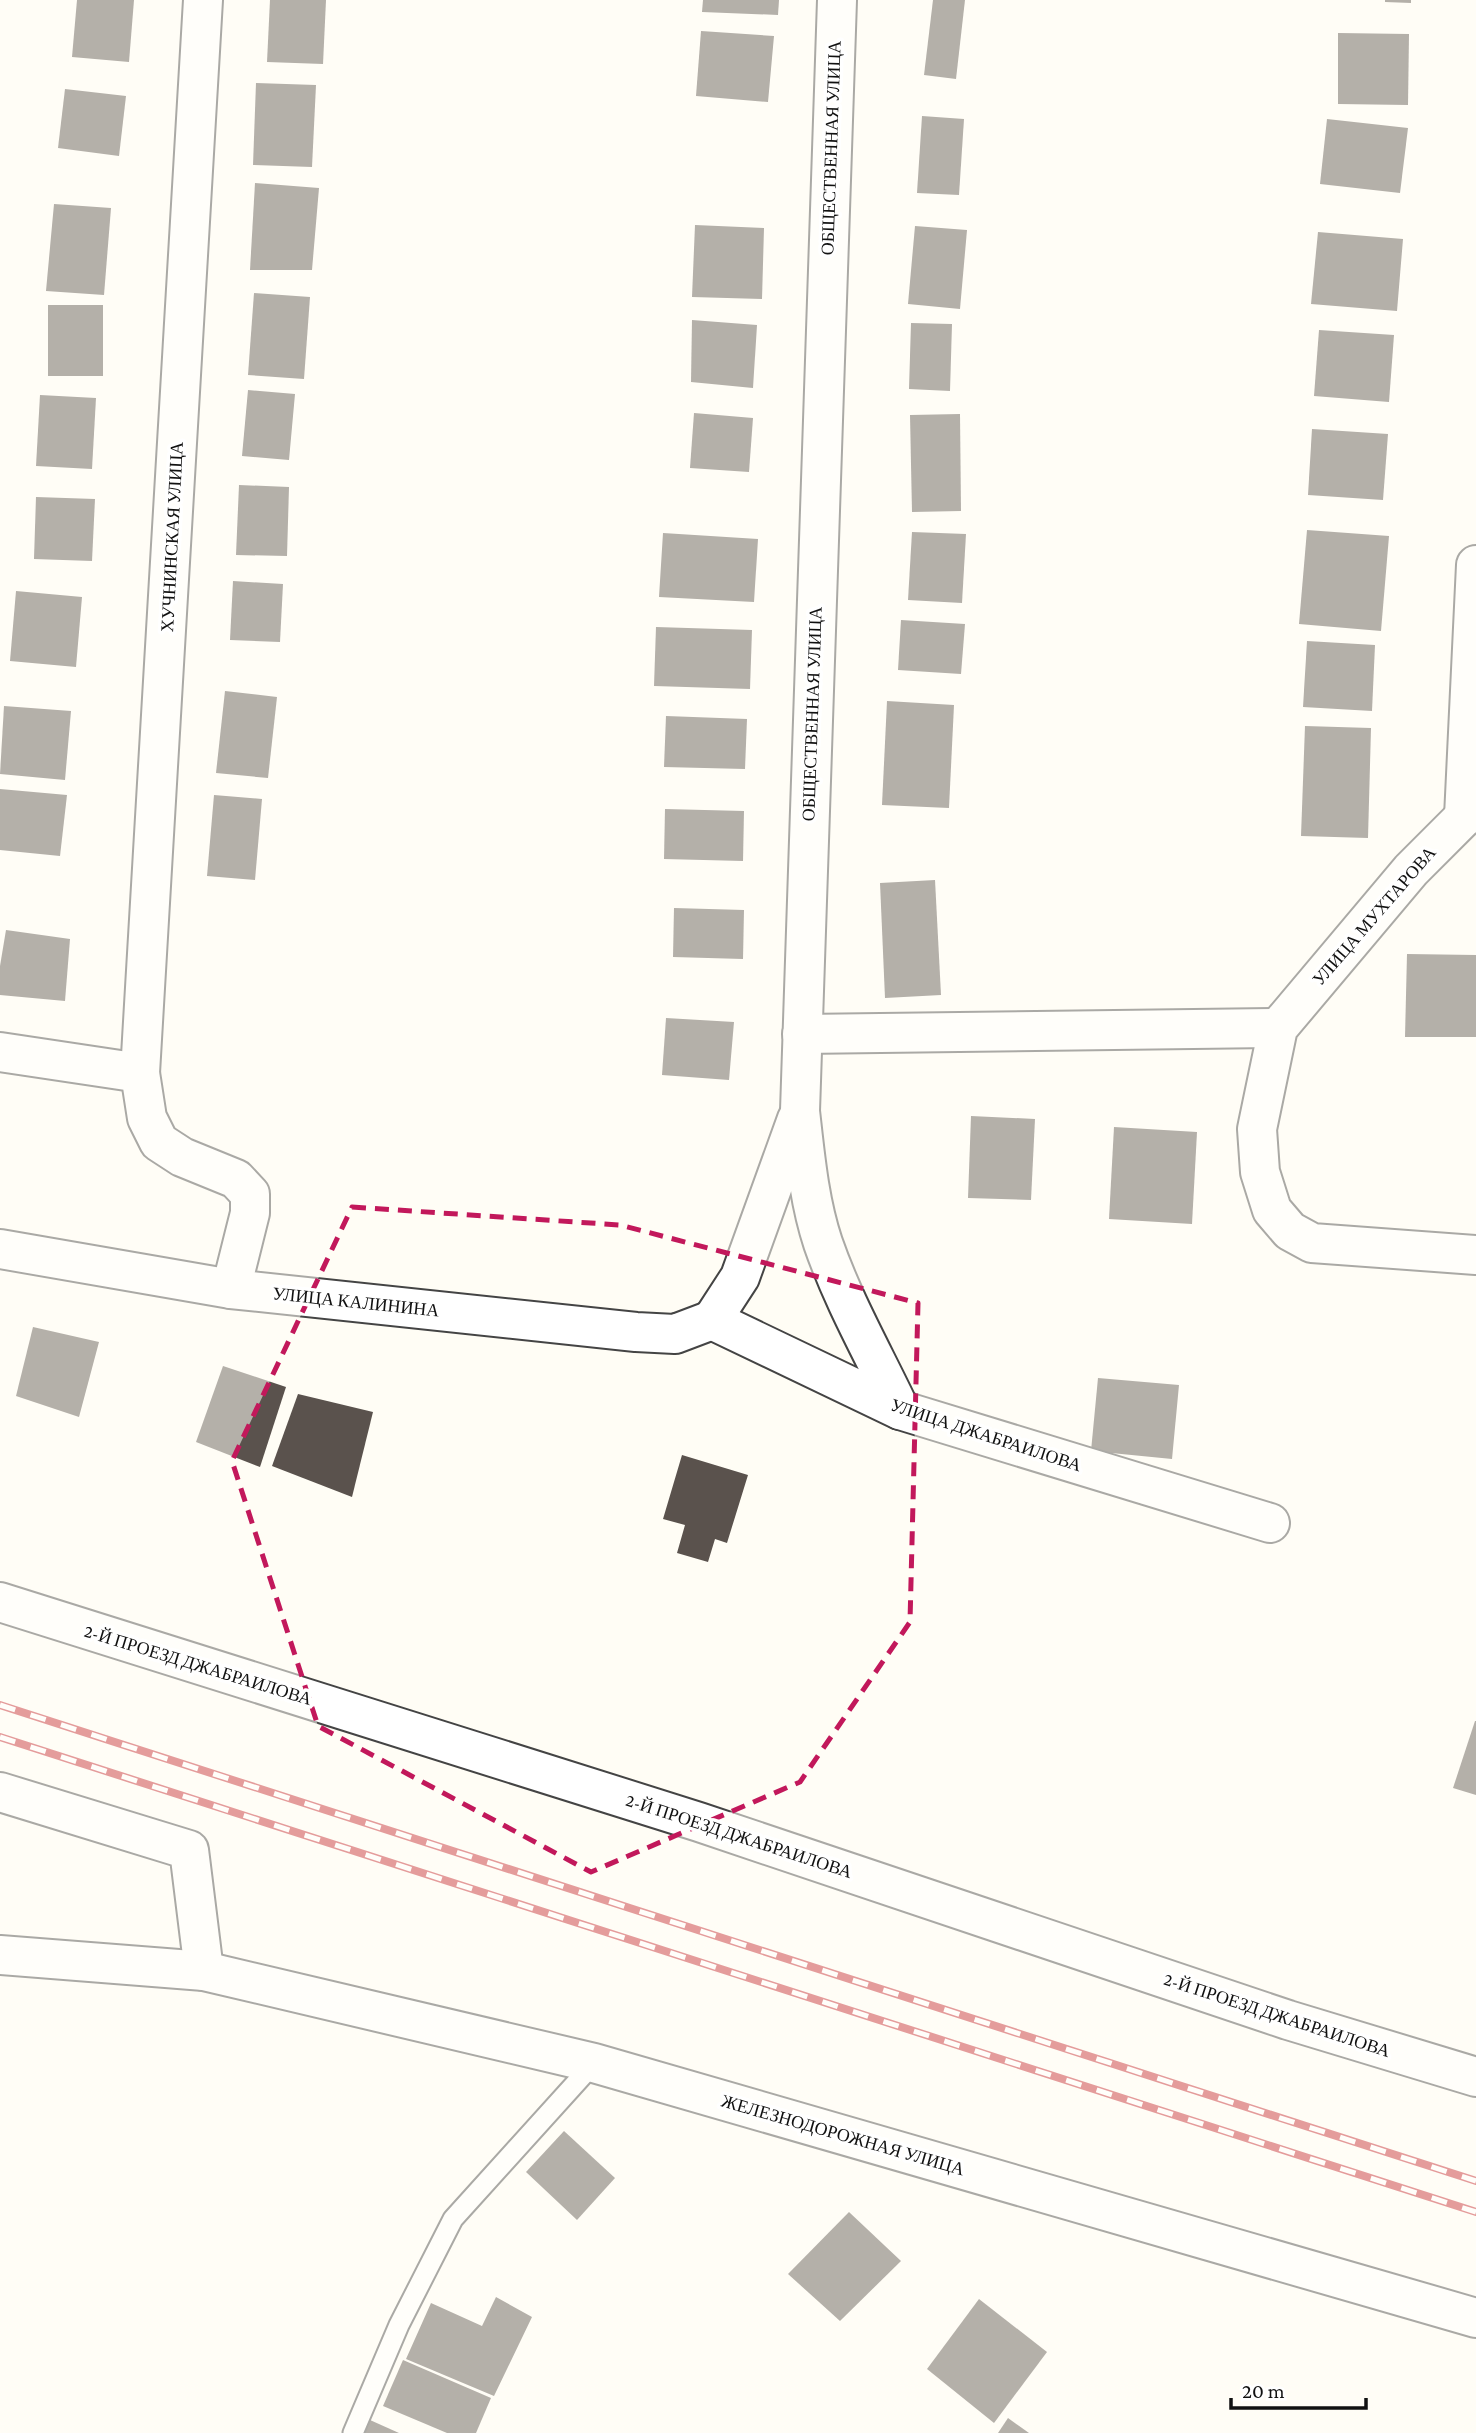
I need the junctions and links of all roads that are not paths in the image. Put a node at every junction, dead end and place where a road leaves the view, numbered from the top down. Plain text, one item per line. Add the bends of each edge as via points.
1 (203, 0) edge
2 (836, 0) edge
3 (1476, 565) edge
4 (1470, 814) edge
5 (1278, 1028) junction
6 (802, 1034) junction
7 (0, 1052) edge
8 (140, 1073) junction
9 (800, 1111) junction
10 (0, 1249) edge
11 (1476, 1255) edge
12 (231, 1289) junction
13 (712, 1320) junction
14 (900, 1410) junction
15 (1270, 1523) dead end
16 (0, 1602) edge
17 (0, 1792) edge
18 (0, 1955) edge
19 (204, 1971) junction
20 (594, 2063) junction
21 (1476, 2077) edge
22 (1476, 2318) edge
23 (353, 2433) edge

1 - 8 street, ХУЧНИНСКАЯ УЛИЦА
2 - 6 street, ОБЩЕСТВЕННАЯ УЛИЦА
3 - 4 street
4 - 5 street, УЛИЦА МУХТАРОВА via 1411,870
5 - 6 street
5 - 11 street via 1257,1129 1260,1172 1272,1210 1290,1231 1312,1243
6 - 9 street, ОБЩЕСТВЕННАЯ УЛИЦА
7 - 8 street
8 - 12 street, ХУЧНИНСКАЯ УЛИЦА via 147,1118 159,1142 182,1157 236,1179 250,1194 250,1213
9 - 13 street via 740,1277
9 - 14 street, ОБЩЕСТВЕННАЯ УЛИЦА via 808,1180 823,1243
10 - 12 street, УЛИЦА КАЛИНИНА
12 - 13 street, УЛИЦА КАЛИНИНА via 636,1332 675,1334
13 - 14 street, УЛИЦА ДЖАБРАИЛОВА
14 - 15 street, УЛИЦА ДЖАБРАИЛОВА
16 - 21 street, 2-Й ПРОЕЗД ДЖАБРАИЛОВА via 699,1822 1288,2020
17 - 19 street via 189,1850
18 - 19 street, ЖЕЛЕЗНОДОРОЖНАЯ УЛИЦА
19 - 20 street, ЖЕЛЕЗНОДОРОЖНАЯ УЛИЦА
20 - 22 street, ЖЕЛЕЗНОДОРОЖНАЯ УЛИЦА
20 - 23 lane via 453,2220 399,2325

